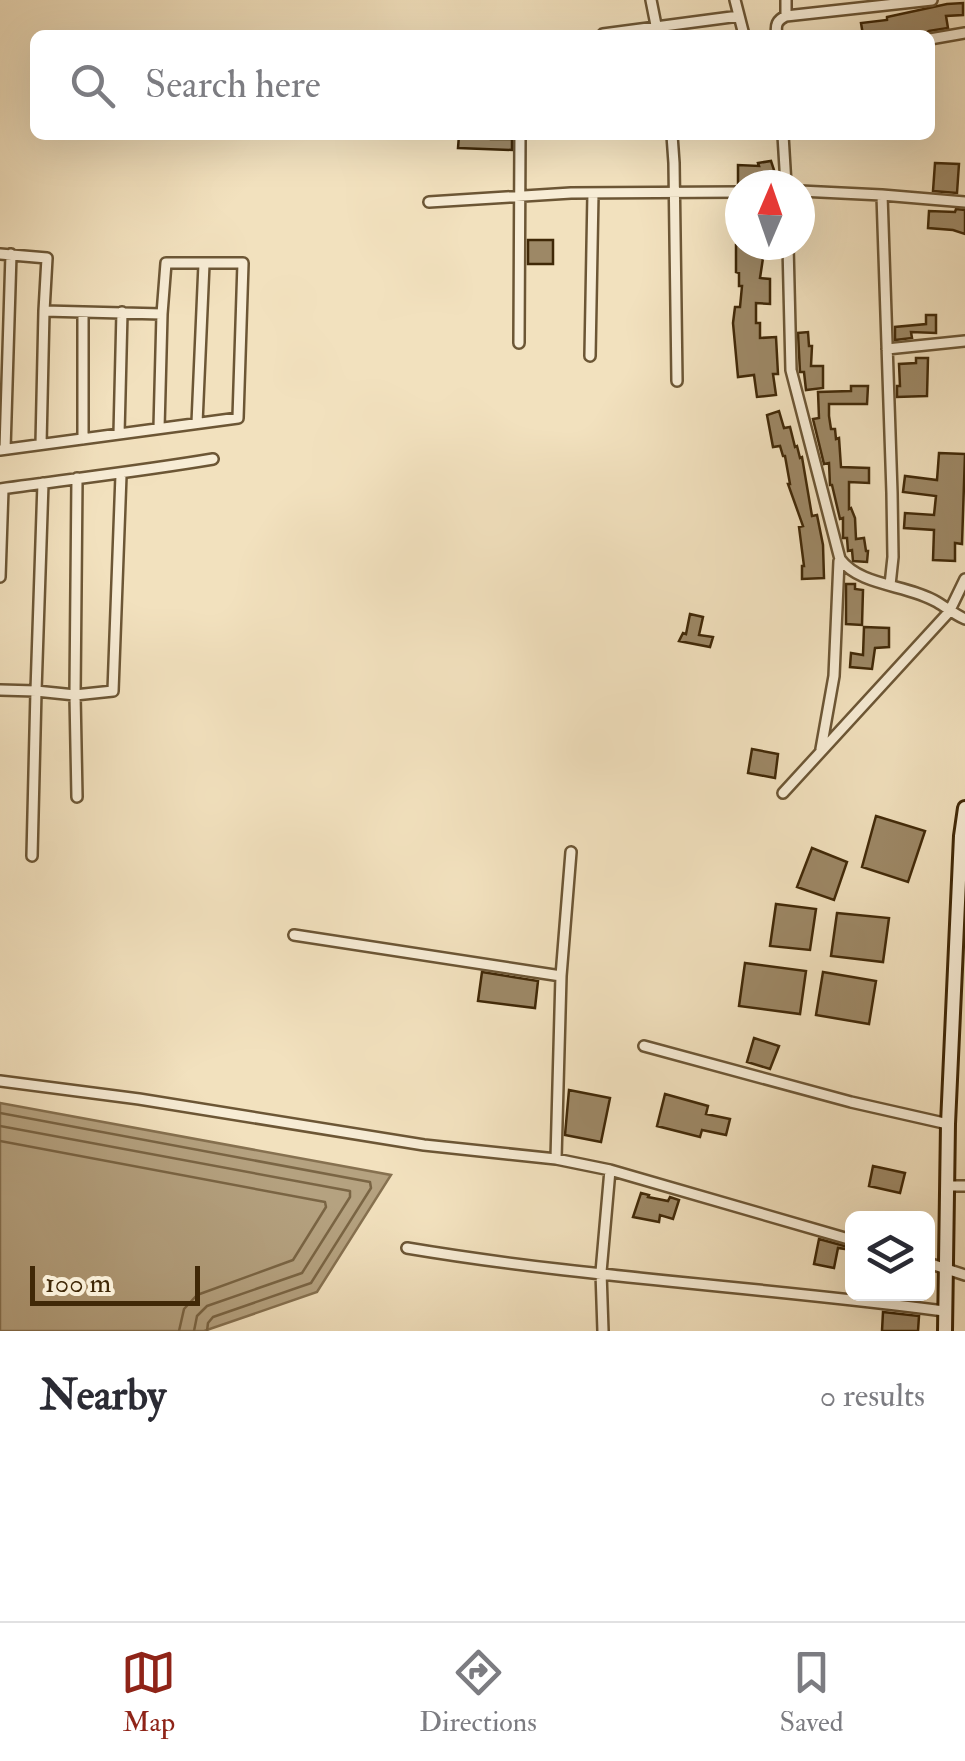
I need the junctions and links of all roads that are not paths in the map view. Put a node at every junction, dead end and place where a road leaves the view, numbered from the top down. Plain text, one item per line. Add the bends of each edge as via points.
1 (651, 0) edge
2 (735, 0) edge
3 (786, 0) edge
4 (932, 0) edge
5 (894, 2) edge
6 (739, 16) junction
7 (786, 16) junction
8 (657, 30) edge
9 (743, 30) edge
10 (776, 30) edge
11 (965, 33) edge
12 (935, 38) edge
13 (520, 140) edge
14 (672, 140) edge
15 (783, 140) edge
16 (785, 170) edge
17 (725, 192) edge
18 (815, 192) edge
19 (674, 193) junction
20 (594, 194) junction
21 (882, 194) junction
22 (521, 196) junction
23 (429, 202) dead end
24 (965, 202) edge
25 (5, 254) edge
26 (788, 260) edge
27 (204, 264) junction
28 (44, 311) junction
29 (84, 312) junction
30 (122, 312) junction
31 (162, 314) junction
32 (965, 341) edge
33 (519, 343) dead end
34 (887, 349) junction
35 (590, 356) dead end
36 (677, 381) dead end
37 (198, 423) junction
38 (159, 428) junction
39 (119, 434) junction
40 (83, 439) junction
41 (40, 444) junction
42 (2, 450) edge
43 (213, 460) dead end
44 (121, 475) junction
45 (77, 478) junction
46 (43, 483) junction
47 (1, 489) edge
48 (840, 559) junction
49 (0, 577) edge
50 (965, 579) edge
51 (890, 585) junction
52 (949, 612) junction
53 (965, 618) edge
54 (0, 690) edge
55 (36, 691) junction
56 (75, 695) junction
57 (821, 752) junction
58 (783, 793) dead end
59 (77, 796) dead end
60 (965, 808) edge
61 (963, 836) edge
62 (570, 852) dead end
63 (32, 856) dead end
64 (294, 935) dead end
65 (561, 976) junction
66 (960, 990) edge
67 (644, 1046) dead end
68 (0, 1081) edge
69 (948, 1124) junction
70 (556, 1159) junction
71 (610, 1170) junction
72 (948, 1186) junction
73 (965, 1186) edge
74 (845, 1238) edge
75 (407, 1248) dead end
76 (935, 1265) edge
77 (945, 1269) junction
78 (600, 1272) junction
79 (965, 1276) edge
80 (944, 1311) junction
81 (603, 1331) edge
82 (945, 1331) edge

1 - 8 street
2 - 6 street
3 - 7 street
4 - 5 street
5 - 7 street
6 - 8 street
6 - 9 street
7 - 10 street
11 - 12 street
13 - 22 street
14 - 19 street
15 - 16 street
17 - 19 street
18 - 21 street
19 - 20 street
19 - 36 street
20 - 22 street
20 - 35 street
21 - 24 street
21 - 34 street
22 - 23 street
22 - 33 street
25 - 28 street via 47,258
25 - 42 street
26 - 48 street via 791,370
27 - 31 street via 166,263
27 - 37 street
27 - 37 street via 243,263 238,418
28 - 29 street
28 - 41 street
29 - 30 street
29 - 40 street
30 - 31 street
30 - 39 street
31 - 38 street
32 - 34 street
34 - 51 street
37 - 38 street
38 - 39 street
39 - 40 street
40 - 41 street
41 - 42 street
43 - 44 street
44 - 45 street
44 - 56 street via 112,691
45 - 46 street
45 - 56 street
46 - 47 street
46 - 55 street
47 - 49 street
48 - 51 street via 852,572
48 - 57 street via 834,676
50 - 52 street
51 - 52 street
52 - 53 street
52 - 57 street
54 - 55 street
55 - 56 street
55 - 63 street
56 - 59 street
57 - 58 street
60 - 61 main road
61 - 66 main road
62 - 65 street
64 - 65 street
65 - 70 street
66 - 69 main road
67 - 69 street
68 - 70 street
69 - 72 main road
70 - 71 street
71 - 74 street
71 - 78 street
72 - 73 street
72 - 77 main road
75 - 78 street
76 - 77 street
77 - 79 street
77 - 80 main road
78 - 80 street
78 - 81 street
80 - 82 main road

